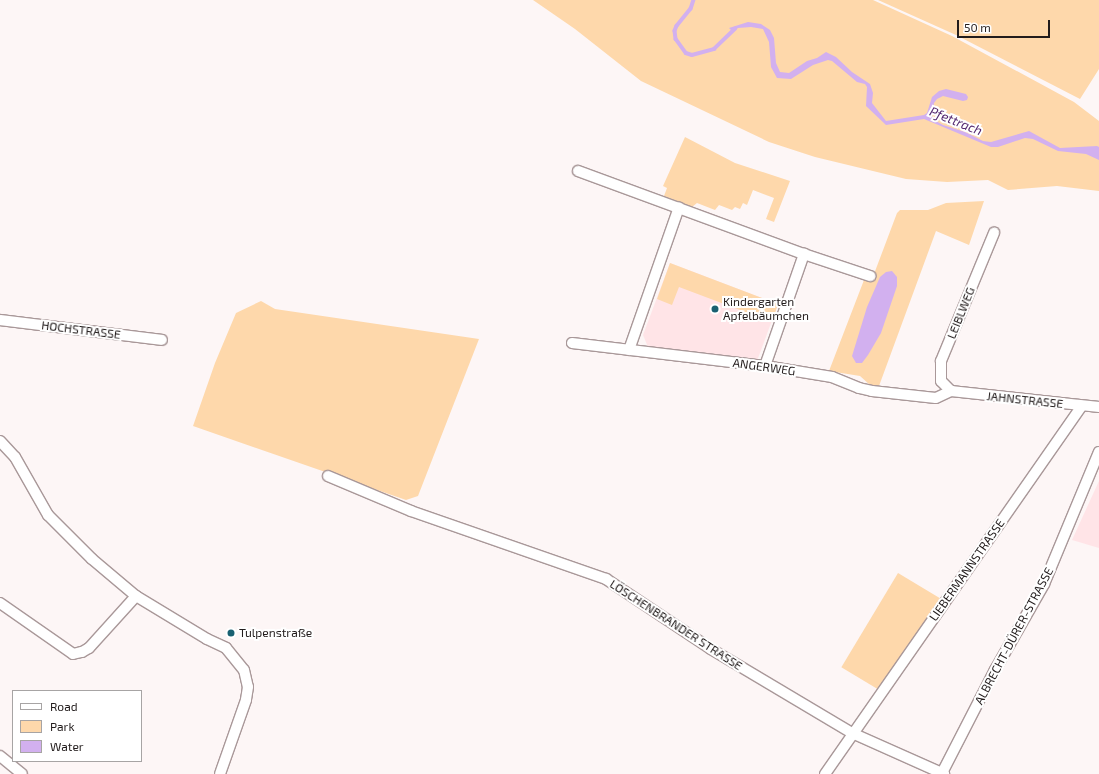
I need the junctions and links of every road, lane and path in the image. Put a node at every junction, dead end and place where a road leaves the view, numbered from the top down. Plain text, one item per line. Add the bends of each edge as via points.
1 (578, 171) dead end
2 (679, 207) junction
3 (994, 233) dead end
4 (804, 254) junction
5 (870, 276) dead end
6 (0, 320) edge
7 (162, 340) dead end
8 (572, 343) dead end
9 (629, 350) junction
10 (765, 366) junction
11 (951, 391) junction
12 (1082, 406) junction
13 (1099, 407) edge
14 (0, 441) edge
15 (1099, 452) edge
16 (328, 476) dead end
17 (136, 596) junction
18 (0, 603) edge
19 (852, 733) junction
20 (0, 756) edge
21 (943, 773) edge
22 (22, 774) edge
23 (220, 774) edge
24 (825, 774) edge

1 - 2 street
2 - 4 street
2 - 9 street
3 - 11 street, LEIBLWEG via 941,361 941,381
4 - 5 street
4 - 10 street
6 - 7 street, HOCHSTRASSE
8 - 9 street, ANGERWEG
9 - 10 street, ANGERWEG
10 - 11 street, ANGERWEG via 832,377 872,391 936,398
11 - 12 street, JAHNSTRASSE
12 - 13 street, JAHNSTRASSE
12 - 19 street, LIEBERMANNSTRASSE
14 - 17 street via 15,458 48,515 92,559
15 - 21 street, ALBRECHT-DÜRER-STRASSE via 1044,584 995,670
16 - 19 street, LÖSCHENBRANDER STRASSE via 410,511 606,579 711,649
17 - 18 street via 89,648 73,654
17 - 23 street via 226,648 244,670 248,687 246,700
19 - 21 street, LÖSCHENBRANDER STRASSE
19 - 24 street, LIEBERMANNSTRASSE
20 - 22 street

